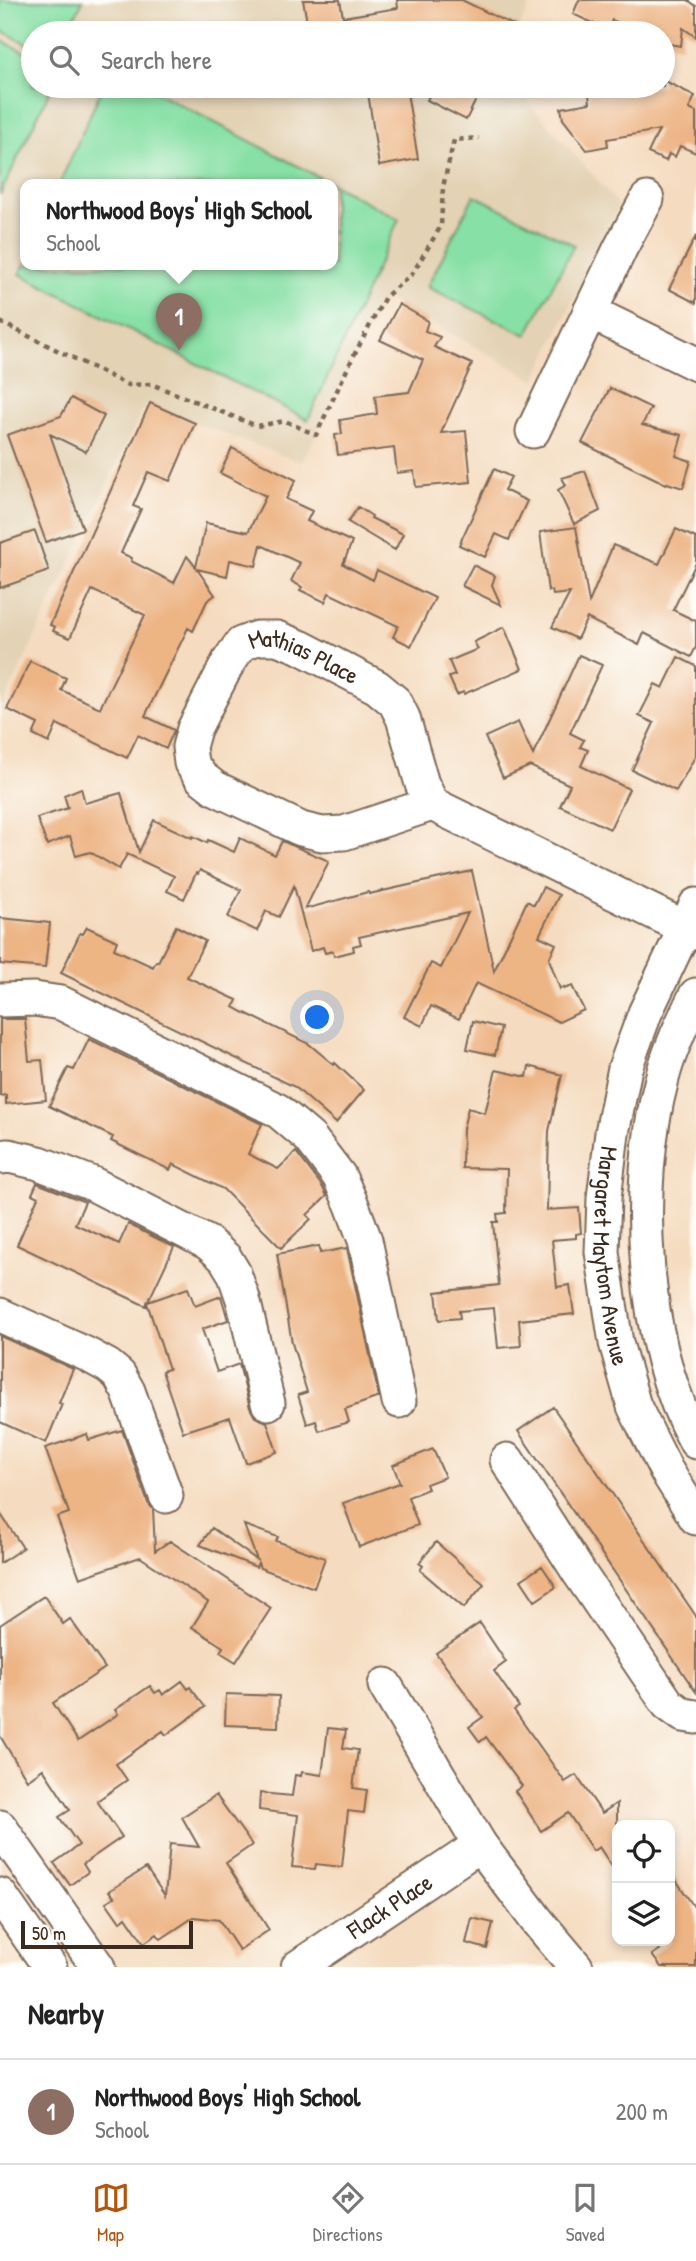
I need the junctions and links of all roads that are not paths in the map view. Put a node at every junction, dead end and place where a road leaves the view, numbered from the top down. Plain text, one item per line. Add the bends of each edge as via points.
1 (647, 200) dead end
2 (590, 312) junction
3 (696, 364) edge
4 (533, 431) dead end
5 (432, 804) junction
6 (692, 921) edge
7 (696, 995) edge
8 (0, 1000) edge
9 (0, 1157) edge
10 (0, 1315) edge
11 (659, 1337) junction
12 (616, 1343) junction
13 (399, 1401) dead end
14 (268, 1403) dead end
15 (696, 1442) edge
16 (507, 1460) dead end
17 (166, 1496) dead end
18 (696, 1518) edge
19 (385, 1685) dead end
20 (696, 1717) edge
21 (0, 1827) edge
22 (480, 1845) junction
23 (0, 1895) edge
24 (50, 1967) edge
25 (98, 1967) edge
26 (298, 1967) edge
27 (576, 1967) edge

1 - 2 street
2 - 3 street
2 - 4 street
5 - 5 street, Mathias Place via 344,833 322,834 301,829 215,788 191,763 189,747 194,729 241,644 277,638 377,687 394,702
5 - 6 street
6 - 12 street, Margaret Maytom Avenue via 645,1013 625,1068 612,1133 602,1252
7 - 11 street, Margaret Maytom Avenue via 662,1077 648,1150 647,1238
8 - 13 street via 61,1003 277,1111 310,1138 339,1176 365,1240
9 - 14 street via 39,1163 93,1184 208,1243 225,1258 243,1299
10 - 17 street via 86,1354 119,1375
11 - 12 street
11 - 15 street, Margaret Maytom Avenue via 674,1391
12 - 18 street, Margaret Maytom Avenue via 634,1406
16 - 20 street via 668,1704
19 - 22 street
21 - 25 street
22 - 26 street, Flack Place
22 - 27 street
23 - 24 street

